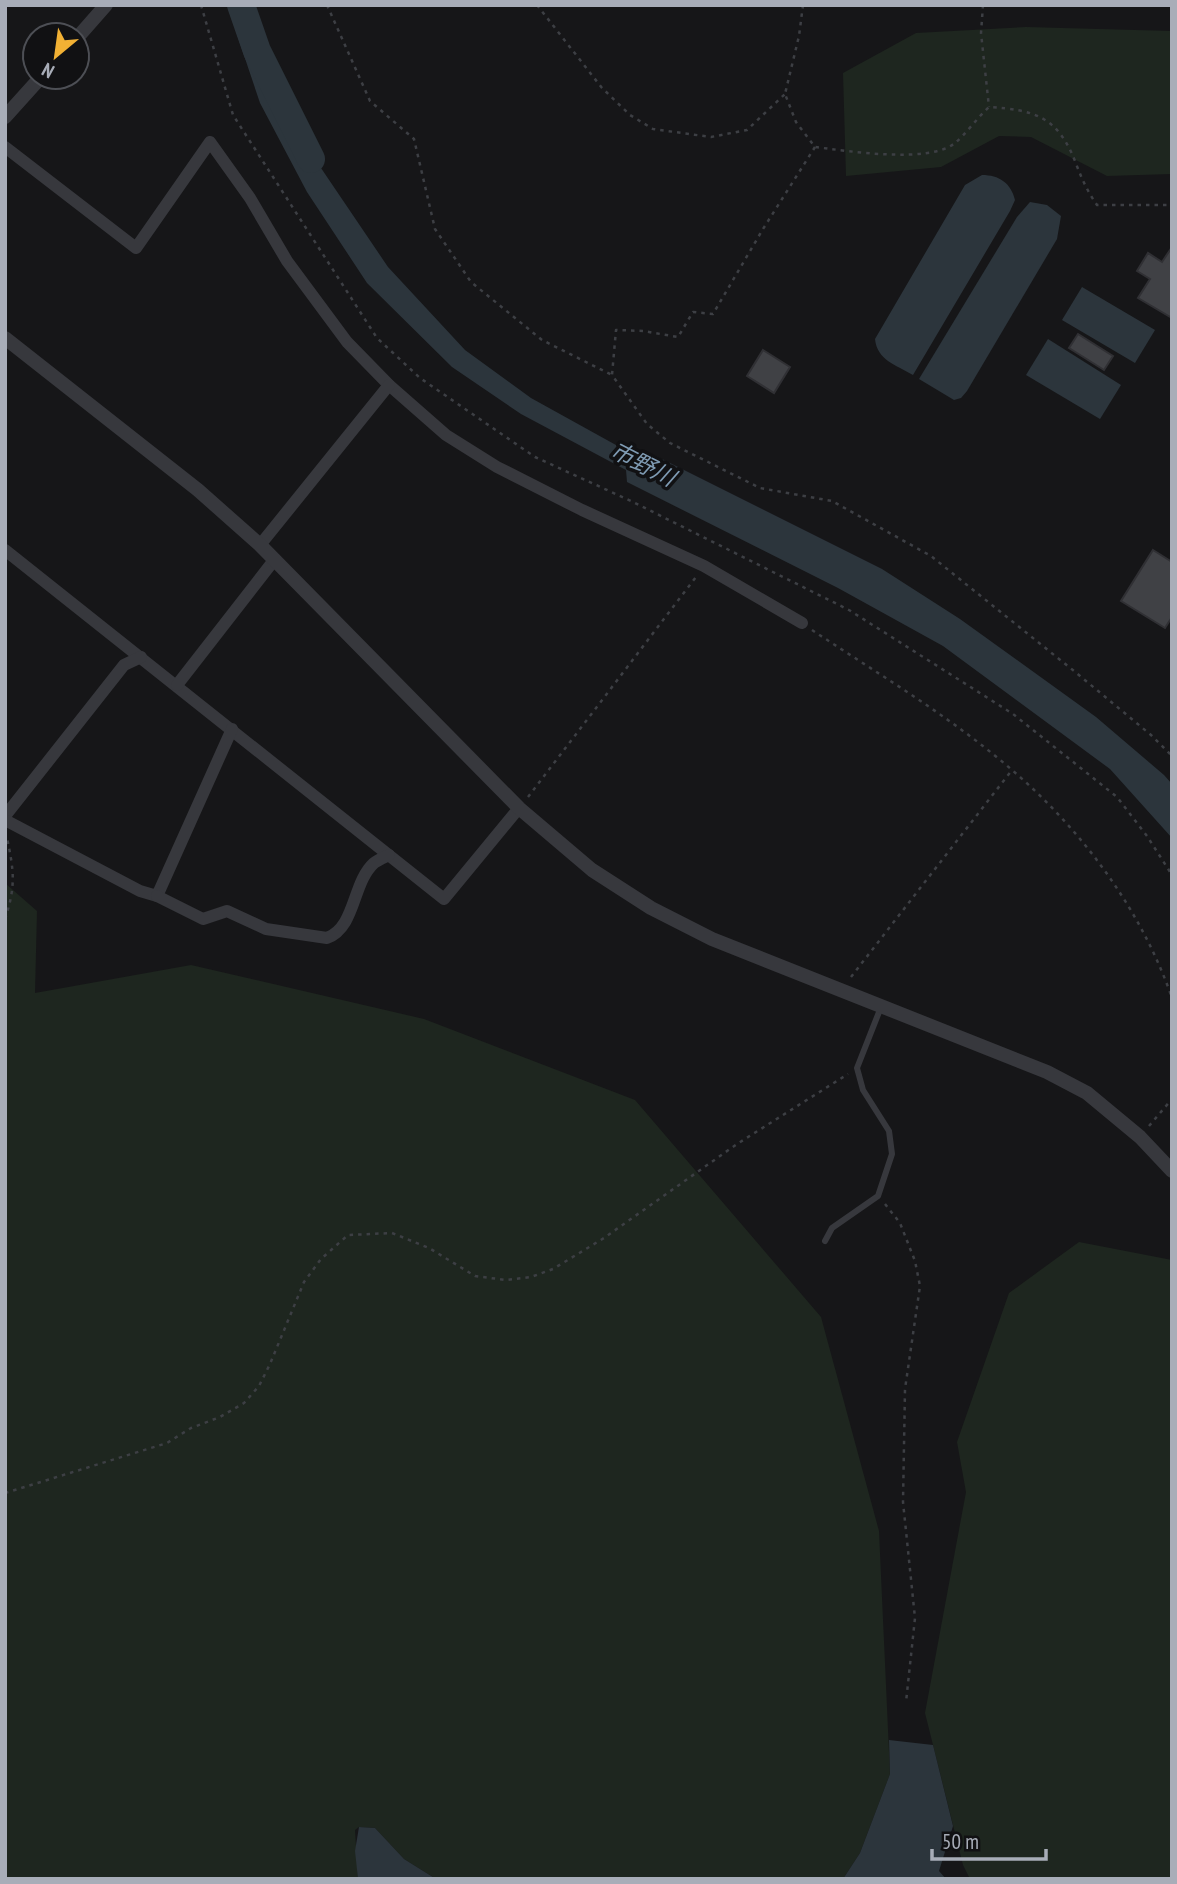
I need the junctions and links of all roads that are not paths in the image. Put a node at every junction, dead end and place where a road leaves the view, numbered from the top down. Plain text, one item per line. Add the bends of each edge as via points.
1 (106, 5) edge
2 (91, 22) edge
3 (28, 91) edge
4 (5, 117) edge
5 (5, 147) edge
6 (5, 338) edge
7 (388, 385) junction
8 (260, 545) junction
9 (5, 551) edge
10 (275, 559) junction
11 (802, 623) road end
12 (141, 657) junction
13 (177, 685) junction
14 (232, 729) junction
15 (519, 808) junction
16 (5, 818) edge
17 (389, 855) junction
18 (157, 896) junction
19 (881, 1007) junction
20 (1172, 1171) edge
21 (825, 1241) dead end

1 - 2 street
3 - 4 street
5 - 7 street via 136,248 210,142 320,308
6 - 8 street via 198,490
7 - 8 street
7 - 11 street via 446,435 496,467 704,566
8 - 10 street
9 - 12 street
10 - 13 street
10 - 15 street
12 - 13 street
12 - 16 street via 124,665
13 - 14 street
14 - 17 street
14 - 18 street
15 - 17 street via 444,899
15 - 19 street via 592,870 651,908 712,939
16 - 18 street
17 - 18 street via 373,864 356,892 344,926 327,938 266,929 227,911 203,919
19 - 20 street via 1047,1072 1087,1093
19 - 21 lane via 857,1068 863,1090 889,1131 892,1154 878,1196 832,1228

